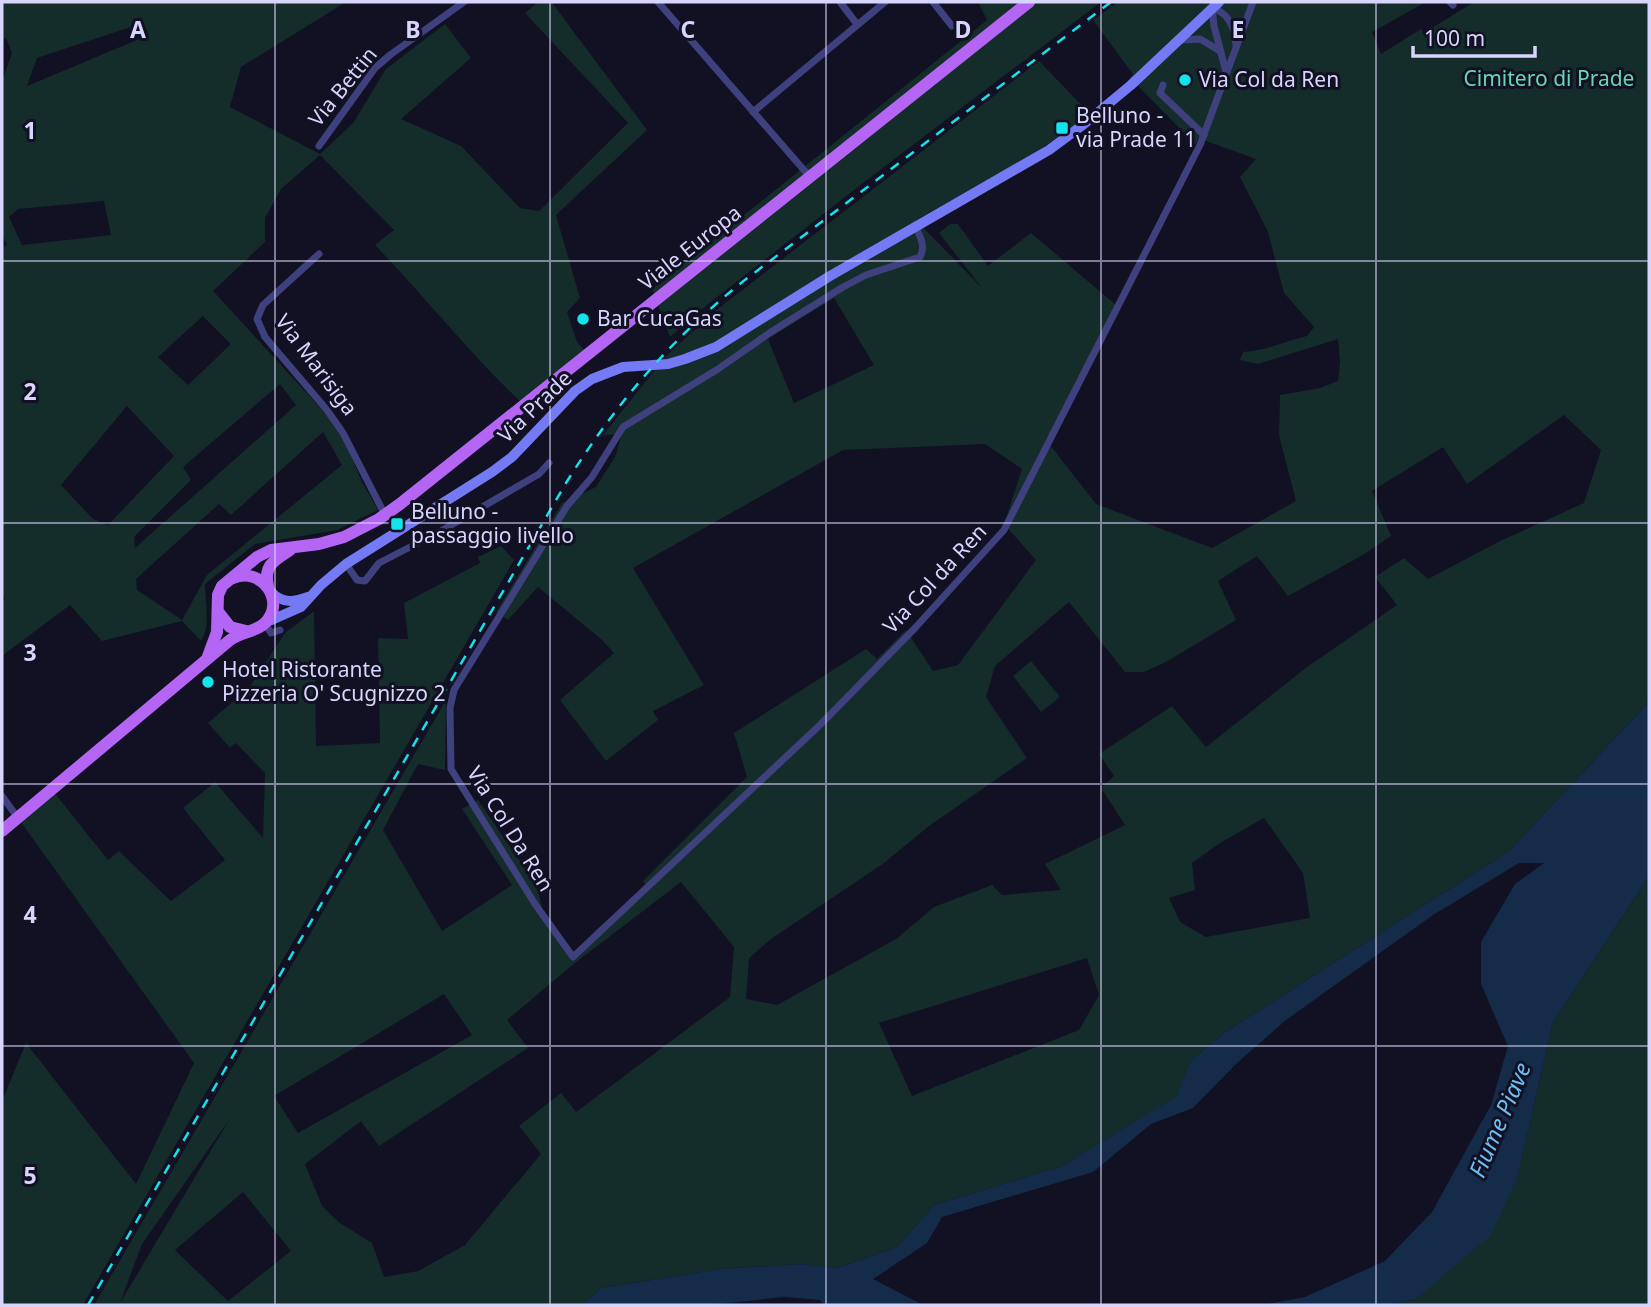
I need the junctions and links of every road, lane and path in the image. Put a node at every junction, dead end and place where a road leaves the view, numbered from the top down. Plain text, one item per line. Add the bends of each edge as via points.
1 (464, 2) edge
2 (658, 2) edge
3 (840, 2) edge
4 (885, 2) edge
5 (933, 2) edge
6 (1030, 2) edge
7 (1253, 2) edge
8 (1215, 5) edge
9 (858, 24) junction
10 (952, 26) dead end
11 (1243, 30) junction
12 (1235, 36) junction
13 (1217, 39) junction
14 (1175, 44) junction
15 (1236, 48) junction
16 (1220, 51) junction
17 (1226, 73) junction
18 (1163, 85) dead end
19 (753, 112) junction
20 (1204, 135) junction
21 (319, 146) dead end
22 (810, 177) junction
23 (915, 226) junction
24 (319, 254) dead end
25 (549, 463) dead end
26 (385, 515) junction
27 (294, 548) junction
28 (346, 564) junction
29 (230, 580) junction
30 (270, 589) junction
31 (311, 596) junction
32 (219, 612) junction
33 (265, 623) junction
34 (281, 630) dead end
35 (246, 631) junction
36 (207, 659) junction
37 (2, 796) edge
38 (18, 818) junction
39 (2, 831) edge
40 (573, 957) joint

1 - 21 street, Via Bettin via 375,68
2 - 19 street
3 - 9 street
4 - 9 street
5 - 10 street
6 - 22 main road, Viale Europa
7 - 11 street, Via Col da Ren
8 - 12 street
8 - 13 street
8 - 14 main road, Via Prade
9 - 19 street
11 - 12 street
11 - 15 street, Via Col da Ren
12 - 13 street
12 - 15 street, Via Col da Ren
13 - 16 street
14 - 16 street via 1200,38
14 - 23 main road, Via Prade via 1049,150
15 - 17 street, Via Col da Ren
16 - 17 street
17 - 20 street, Via Col da Ren
18 - 20 street via 1160,93
19 - 22 street
20 - 40 street, Via Col da Ren via 1004,530 821,724
22 - 26 main road, Viale Europa
23 - 28 main road, Via Prade via 700,355 633,366 602,374 583,385 500,466
23 - 40 street, Via Col Da Ren via 923,244 920,257 866,275 623,427 604,460 567,506 454,690 451,769
24 - 26 street, Via Marisiga via 263,305 257,319 265,337 343,433
25 - 28 street via 540,474 379,563 365,581 358,580
26 - 27 main road, Viale Europa via 344,537
27 - 29 main road, Viale Europa via 257,556
27 - 30 main road, Viale Europa via 268,568
28 - 31 main road, Via Prade
29 - 30 main road via 250,575
29 - 32 main road via 218,595
30 - 31 main road via 285,601
30 - 33 main road via 274,602
31 - 33 main road, Via Prade via 301,607
32 - 35 main road via 230,627
32 - 36 main road
33 - 34 street via 271,633
33 - 35 main road
35 - 36 main road
36 - 38 main road
37 - 38 street
38 - 39 main road

